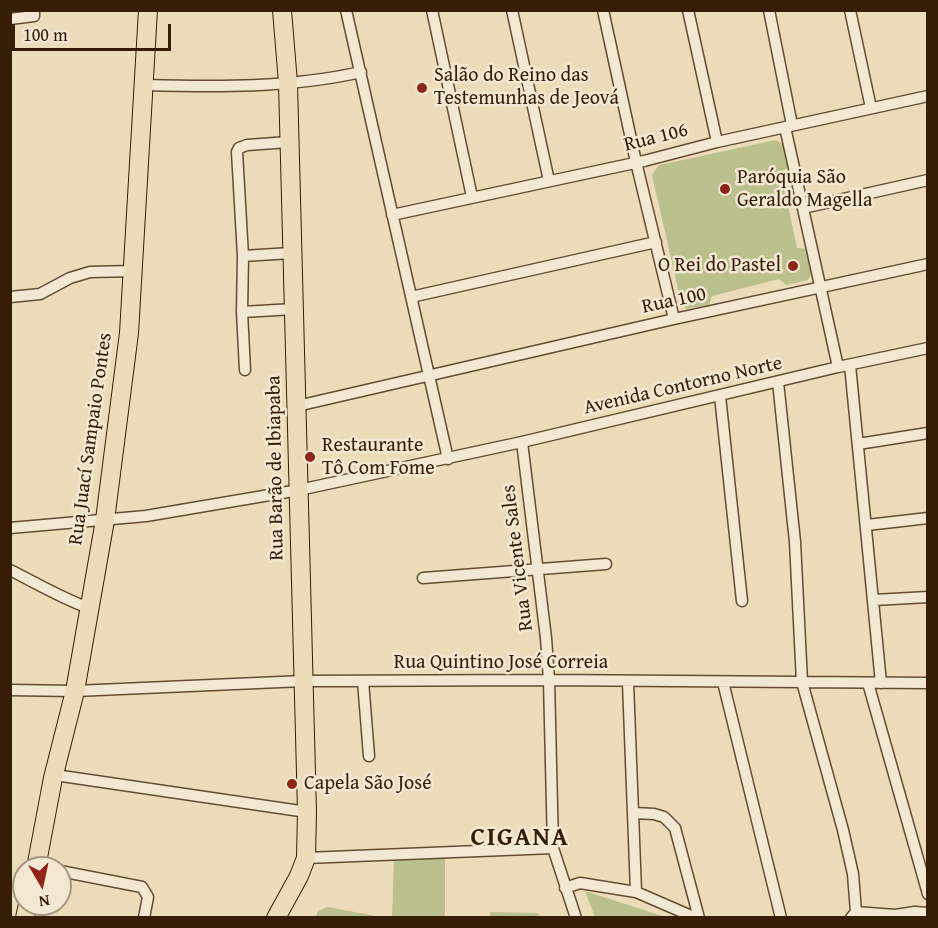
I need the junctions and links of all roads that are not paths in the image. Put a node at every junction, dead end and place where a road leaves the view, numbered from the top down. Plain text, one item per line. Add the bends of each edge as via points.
1 (148, 10) edge
2 (282, 10) edge
3 (346, 10) edge
4 (432, 10) edge
5 (512, 10) edge
6 (603, 10) edge
7 (688, 10) edge
8 (769, 10) edge
9 (850, 10) edge
10 (34, 13) edge
11 (10, 19) edge
12 (361, 72) junction
13 (288, 83) junction
14 (145, 86) junction
15 (927, 96) edge
16 (871, 108) junction
17 (789, 126) junction
18 (289, 142) junction
19 (717, 142) junction
20 (636, 162) junction
21 (927, 180) edge
22 (549, 181) junction
23 (472, 197) junction
24 (803, 208) junction
25 (392, 215) junction
26 (656, 242) junction
27 (291, 252) junction
28 (243, 256) junction
29 (927, 264) edge
30 (134, 271) junction
31 (821, 288) junction
32 (10, 297) edge
33 (411, 297) junction
34 (294, 309) junction
35 (242, 312) junction
36 (674, 319) junction
37 (927, 348) edge
38 (850, 365) junction
39 (838, 367) junction
40 (245, 370) dead end
41 (429, 377) junction
42 (778, 382) junction
43 (720, 396) junction
44 (297, 406) junction
45 (927, 432) edge
46 (522, 442) junction
47 (858, 444) junction
48 (448, 459) junction
49 (299, 490) junction
50 (927, 518) edge
51 (105, 520) junction
52 (867, 525) junction
53 (10, 528) edge
54 (606, 564) dead end
55 (10, 570) edge
56 (537, 571) junction
57 (423, 578) dead end
58 (927, 597) edge
59 (874, 600) junction
60 (742, 601) dead end
61 (89, 608) junction
62 (549, 680) junction
63 (303, 681) junction
64 (363, 681) junction
65 (628, 682) junction
66 (723, 682) junction
67 (802, 682) junction
68 (868, 683) junction
69 (881, 683) junction
70 (927, 683) edge
71 (10, 690) edge
72 (75, 691) junction
73 (369, 756) dead end
74 (55, 775) junction
75 (307, 812) junction
76 (634, 813) junction
77 (553, 848) junction
78 (41, 856) edge
79 (306, 858) junction
80 (72, 873) edge
81 (565, 888) junction
82 (636, 892) junction
83 (927, 894) edge
84 (854, 910) edge
85 (927, 913) edge
86 (144, 918) edge
87 (276, 918) edge
88 (576, 918) edge
89 (698, 918) edge
90 (781, 918) edge

1 - 14 main road, Rua Juací Sampaio Pontes
2 - 13 main road, Rua Barão de Ibiapaba
3 - 12 street
4 - 23 street
5 - 22 street
6 - 20 street
7 - 19 street
8 - 17 street
9 - 16 street
10 - 11 street
12 - 13 street
12 - 25 street
13 - 14 street
13 - 18 main road, Rua Barão de Ibiapaba
14 - 30 main road, Rua Juací Sampaio Pontes
15 - 16 street, Rua 106
16 - 17 street, Rua 106
17 - 19 street, Rua 106
17 - 24 street
18 - 27 main road, Rua Barão de Ibiapaba
18 - 28 street via 238,148
19 - 20 street, Rua 106
20 - 22 street, Rua 106
20 - 26 street
21 - 24 street
22 - 23 street, Rua 106
23 - 25 street, Rua 106
24 - 31 street
25 - 33 street
26 - 33 street
26 - 36 street
27 - 28 street
27 - 34 main road, Rua Barão de Ibiapaba
28 - 35 street
29 - 31 street, Rua 100
30 - 32 street via 90,272 40,294
30 - 51 main road, Rua Juací Sampaio Pontes
31 - 36 street, Rua 100
31 - 39 street
33 - 41 street
34 - 35 street
34 - 44 main road, Rua Barão de Ibiapaba
35 - 40 street
36 - 41 street, Rua 100
37 - 38 street, Avenida Contorno Norte
38 - 39 street, Avenida Contorno Norte
38 - 47 street
39 - 42 street, Avenida Contorno Norte
41 - 44 street, Rua 100
41 - 48 street
42 - 43 street, Avenida Contorno Norte
42 - 67 street via 795,542
43 - 46 street, Avenida Contorno Norte
43 - 60 street
44 - 49 main road, Rua Barão de Ibiapaba
45 - 47 street
46 - 48 street, Avenida Contorno Norte
46 - 56 street, Rua Vicente Sales
47 - 52 street
48 - 49 street, Avenida Contorno Norte
49 - 51 street, Avenida Contorno Norte
49 - 63 main road, Rua Barão de Ibiapaba
50 - 52 street
51 - 53 street, Avenida Contorno Norte
51 - 61 main road, Rua Juací Sampaio Pontes
52 - 59 street
54 - 56 street
55 - 61 street
56 - 57 street
56 - 62 street, Rua Vicente Sales
58 - 59 street
59 - 69 street
61 - 72 main road, Rua Juací Sampaio Pontes
62 - 64 street, Rua Quintino José Correia
62 - 65 street, Rua Quintino José Correia
62 - 77 street, Rua Vicente Sales
63 - 64 street, Rua Quintino José Correia
63 - 72 street, Rua Quintino José Correia
63 - 75 main road, Rua Barão de Ibiapaba
64 - 73 street
65 - 66 street, Rua Quintino José Correia
65 - 76 street
66 - 67 street, Rua Quintino José Correia
66 - 90 street
67 - 68 street, Rua Quintino José Correia
67 - 84 street via 843,830 853,874
68 - 69 street, Rua Quintino José Correia
68 - 83 street
69 - 70 street, Rua Quintino José Correia
71 - 72 street, Rua Quintino José Correia
72 - 74 main road, Rua Juací Sampaio Pontes
74 - 75 street
74 - 78 main road, Rua Juací Sampaio Pontes
75 - 79 main road, Rua Barão de Ibiapaba
76 - 82 street
76 - 89 street via 664,817 675,828
77 - 79 street
77 - 81 street, Rua Vicente Sales
79 - 87 main road, Rua Barão de Ibiapaba
80 - 86 street via 142,887 148,897
81 - 82 street via 580,883
81 - 88 street, Rua Vicente Sales
82 - 89 street
84 - 85 street via 896,915

